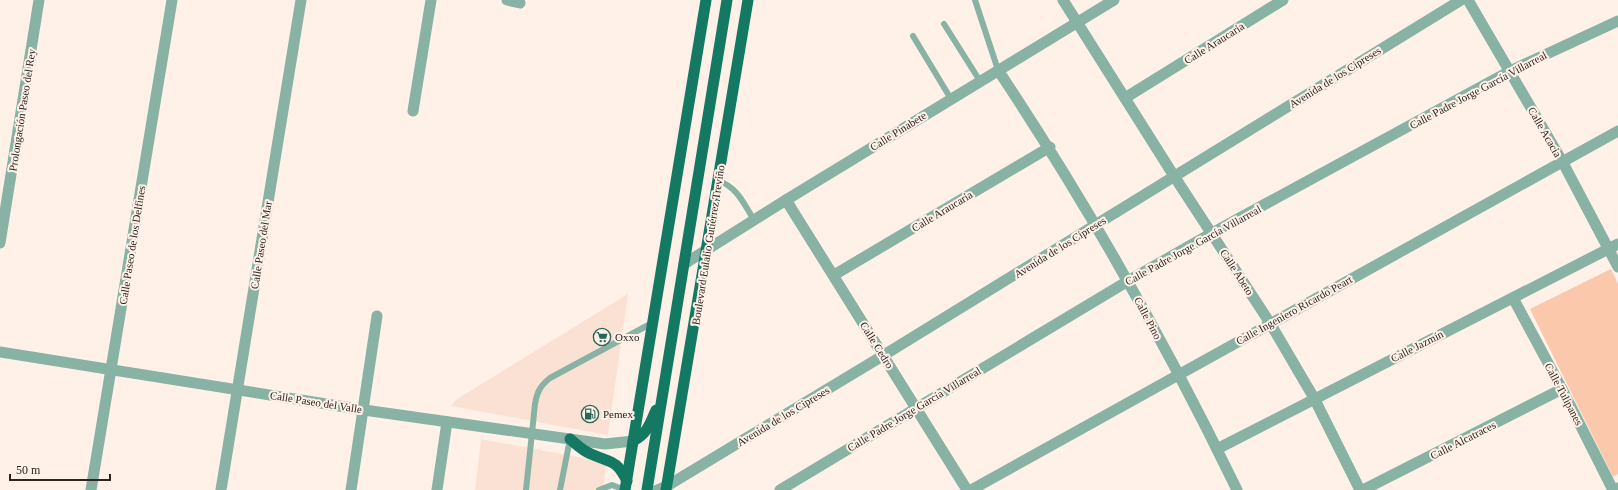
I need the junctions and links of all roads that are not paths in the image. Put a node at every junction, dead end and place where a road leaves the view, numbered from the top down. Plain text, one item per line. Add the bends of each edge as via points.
1 (39, 0) edge
2 (172, 0) edge
3 (301, 0) edge
4 (432, 0) edge
5 (507, 0) edge
6 (706, 0) edge
7 (727, 0) edge
8 (748, 0) edge
9 (975, 0) edge
10 (1063, 0) edge
11 (1114, 0) edge
12 (1283, 0) edge
13 (1461, 0) edge
14 (1468, 0) edge
15 (520, 3) dead end
16 (1618, 21) edge
17 (1078, 22) junction
18 (944, 24) dead end
19 (913, 36) dead end
20 (998, 70) junction
21 (1510, 71) junction
22 (980, 80) junction
23 (1125, 98) junction
24 (951, 99) junction
25 (413, 111) dead end
26 (1618, 131) edge
27 (1050, 147) junction
28 (1562, 161) junction
29 (1174, 176) junction
30 (719, 181) junction
31 (786, 200) junction
32 (754, 220) junction
33 (1096, 224) junction
34 (1212, 234) junction
35 (0, 243) edge
36 (1613, 246) edge
37 (708, 250) junction
38 (684, 264) junction
39 (1618, 267) edge
40 (834, 275) junction
41 (1128, 281) junction
42 (1513, 298) junction
43 (377, 316) dead end
44 (652, 323) junction
45 (1270, 323) junction
46 (0, 352) edge
47 (884, 355) junction
48 (111, 370) junction
49 (1178, 376) junction
50 (236, 390) junction
51 (1562, 390) junction
52 (662, 397) junction
53 (1314, 398) junction
54 (916, 408) junction
55 (364, 410) junction
56 (447, 422) junction
57 (533, 434) junction
58 (570, 439) junction
59 (633, 441) junction
60 (1217, 449) junction
61 (626, 486) edge
62 (1618, 488) edge
63 (663, 489) edge
64 (91, 490) edge
65 (221, 490) edge
66 (351, 490) edge
67 (437, 490) edge
68 (526, 490) edge
69 (560, 490) edge
70 (599, 490) edge
71 (647, 490) edge
72 (780, 490) edge
73 (967, 490) edge
74 (971, 490) edge
75 (1237, 490) edge
76 (1362, 490) edge
77 (1614, 490) edge

1 - 35 street, Prolongación Paseo del Rey
2 - 48 street, Calle Paseo de los Delfines
3 - 50 street, Calle Paseo del Mar
4 - 25 street
5 - 15 street
6 - 44 main road
7 - 38 main road, Boulevard Eulalio Gutiérrez Treviño
8 - 30 main road, Boulevard Eulalio Gutiérrez Treviño
9 - 20 lane
10 - 17 street, Calle Abeto
11 - 17 street, Calle Pinabete
12 - 23 street, Calle Araucaria
13 - 29 street, Avenida de los Cipreses
14 - 21 street, Calle Acacia
16 - 21 street, Calle Padre Jorge García Villarreal
17 - 20 street, Calle Pinabete
17 - 23 street, Calle Abeto
18 - 22 lane
19 - 24 lane
20 - 22 street, Calle Pinabete
20 - 27 street, Calle Pino
21 - 28 street, Calle Acacia
21 - 34 street, Calle Padre Jorge García Villarreal
22 - 24 street, Calle Pinabete
23 - 29 street, Calle Abeto
24 - 31 street, Calle Pinabete
26 - 28 street, Calle Ingeniero Ricardo Peart
27 - 33 street, Calle Pino
27 - 40 street, Calle Araucaria
28 - 36 street, Calle Acacia
28 - 45 street, Calle Ingeniero Ricardo Peart
29 - 33 street, Avenida de los Cipreses
29 - 34 street, Calle Abeto
30 - 32 lane via 737,193
30 - 37 main road, Boulevard Eulalio Gutiérrez Treviño
31 - 32 street, Calle Pinabete
31 - 40 street, Calle Cedro
32 - 37 street, Calle Pinabete
33 - 41 street, Calle Pino
33 - 47 street, Avenida de los Cipreses
34 - 41 street, Calle Padre Jorge García Villarreal
34 - 45 street, Calle Abeto
36 - 39 street, Calle Acacia
36 - 42 street, Calle Jazmín
37 - 38 street, Calle Pinabete
37 - 63 main road, Boulevard Eulalio Gutiérrez Treviño
38 - 52 main road, Boulevard Eulalio Gutiérrez Treviño
40 - 47 street, Calle Cedro
41 - 49 street, Calle Pino
41 - 54 street, Calle Padre Jorge García Villarreal
42 - 51 street, Calle Tulipanes
42 - 53 street, Calle Jazmín
43 - 55 street
44 - 57 lane via 542,384 535,404
44 - 59 main road
45 - 49 street, Calle Ingeniero Ricardo Peart
45 - 53 street, Calle Abeto
46 - 48 street, Calle Paseo del Valle
47 - 54 street, Calle Cedro
47 - 63 street, Avenida de los Cipreses
48 - 50 street, Calle Paseo del Valle
48 - 64 street, Calle Paseo de los Delfines
49 - 60 street, Calle Pino
49 - 74 street, Calle Ingeniero Ricardo Peart
50 - 55 street, Calle Paseo del Valle
50 - 65 street, Calle Paseo del Mar
51 - 76 street, Calle Alcatraces
51 - 77 street, Calle Tulipanes
52 - 59 main road via 648,429
52 - 71 main road, Boulevard Eulalio Gutiérrez Treviño
53 - 60 street, Calle Jazmín
53 - 76 street, Calle Abeto
54 - 72 street, Calle Padre Jorge García Villarreal
54 - 73 street, Calle Cedro
55 - 56 street, Calle Paseo del Valle
55 - 66 street
56 - 57 street, Calle Paseo del Valle
56 - 67 street
57 - 58 street, Calle Paseo del Valle
57 - 68 lane
58 - 59 street, Calle Paseo del Valle via 605,444
58 - 61 main road via 590,454 617,465
58 - 69 lane
59 - 61 main road
60 - 75 street, Calle Pino
61 - 70 lane via 612,485
62 - 77 street

